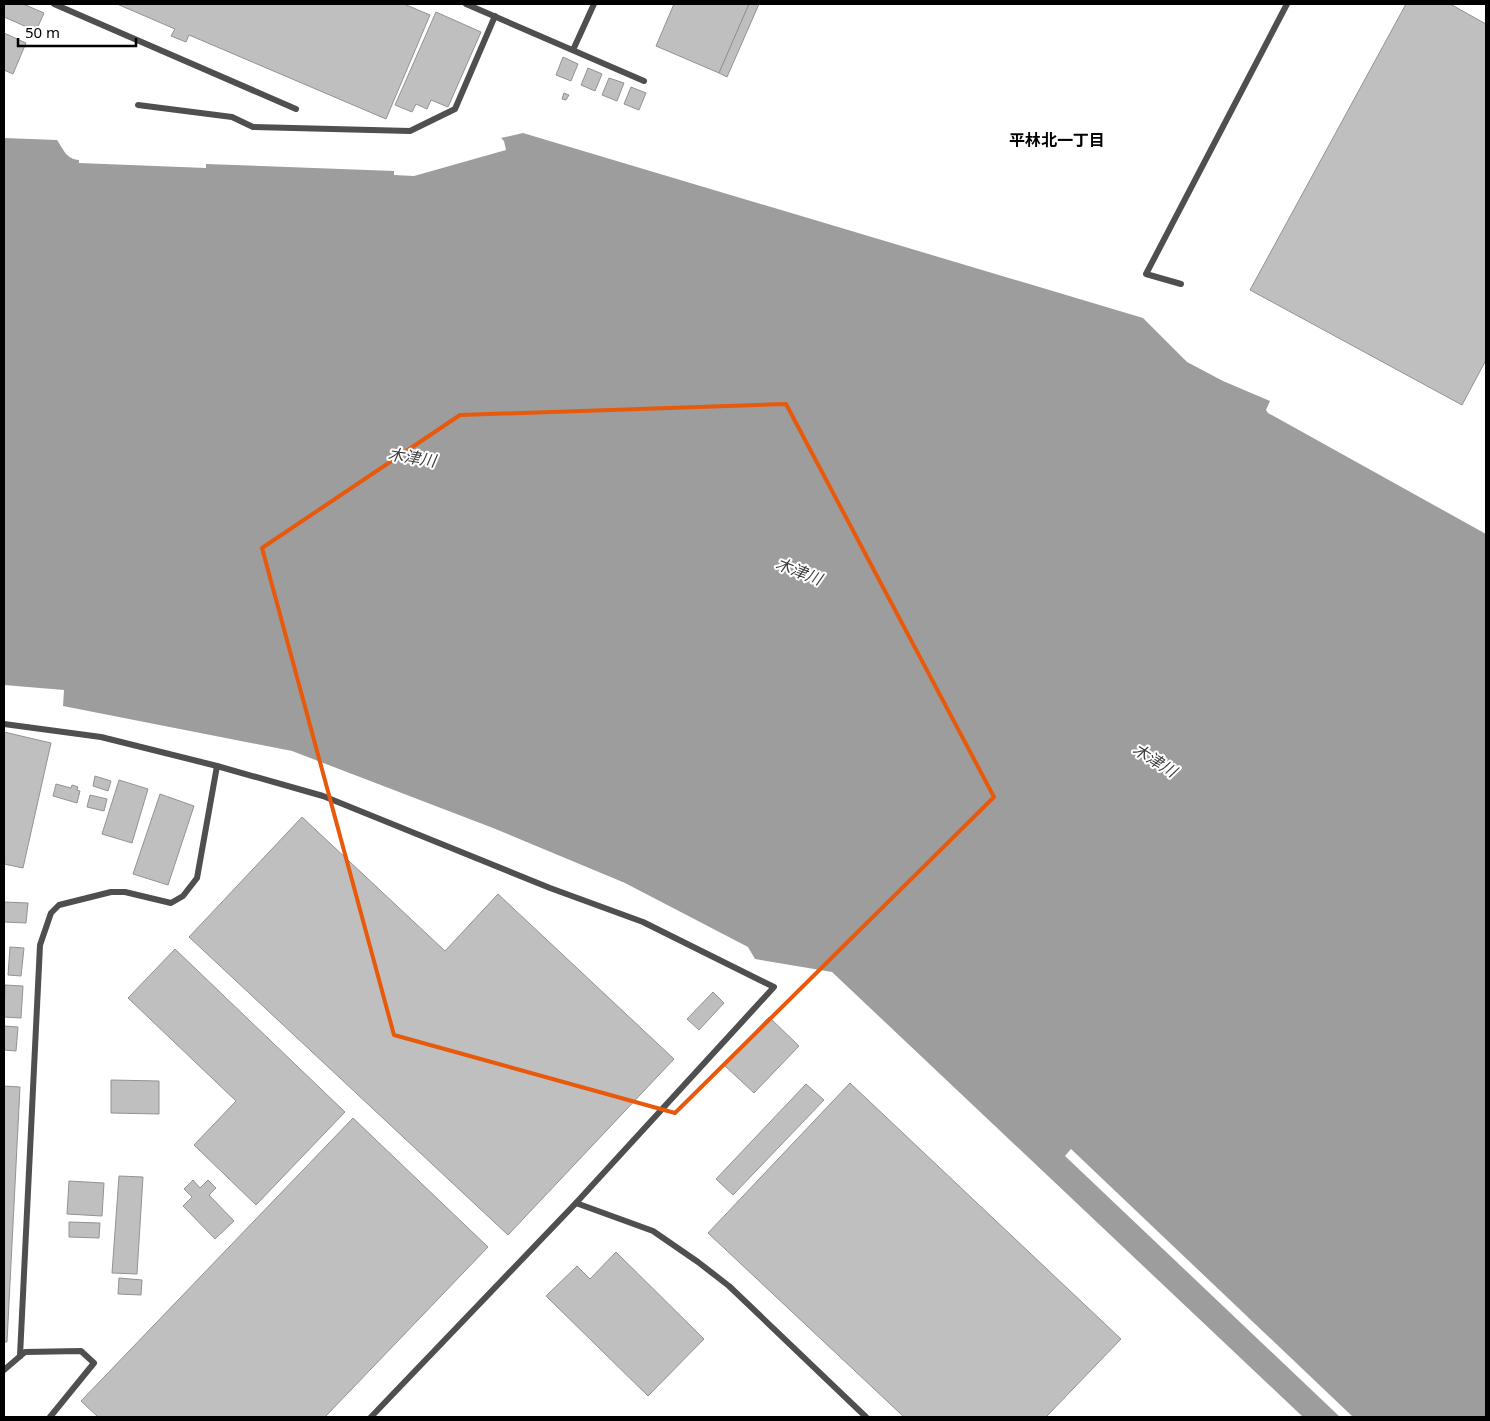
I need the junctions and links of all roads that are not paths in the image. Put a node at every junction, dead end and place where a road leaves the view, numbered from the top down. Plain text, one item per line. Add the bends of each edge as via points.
1 (54, 4) edge
2 (466, 4) edge
3 (594, 4) edge
4 (1287, 4) edge
5 (495, 16) junction
6 (573, 50) junction
7 (644, 81) dead end
8 (138, 104) dead end
9 (296, 109) dead end
10 (1181, 284) dead end
11 (4, 724) edge
12 (217, 766) junction
13 (576, 1203) junction
14 (20, 1356) junction
15 (4, 1370) edge
16 (50, 1417) edge
17 (371, 1417) edge
18 (866, 1417) edge

1 - 9 lane
2 - 5 lane
3 - 6 lane
4 - 10 lane via 1146,274
5 - 6 lane
5 - 8 lane via 455,108 410,131 253,127 232,118
6 - 7 lane
11 - 12 lane via 100,737
12 - 13 lane via 324,796 550,888 643,922 774,987
12 - 14 lane via 197,878 183,896 170,903 125,892 111,892 59,905 47,922 40,945
13 - 17 lane
13 - 18 lane via 654,1231 698,1262 729,1286
14 - 15 lane
14 - 16 lane via 25,1352 81,1350 94,1363

